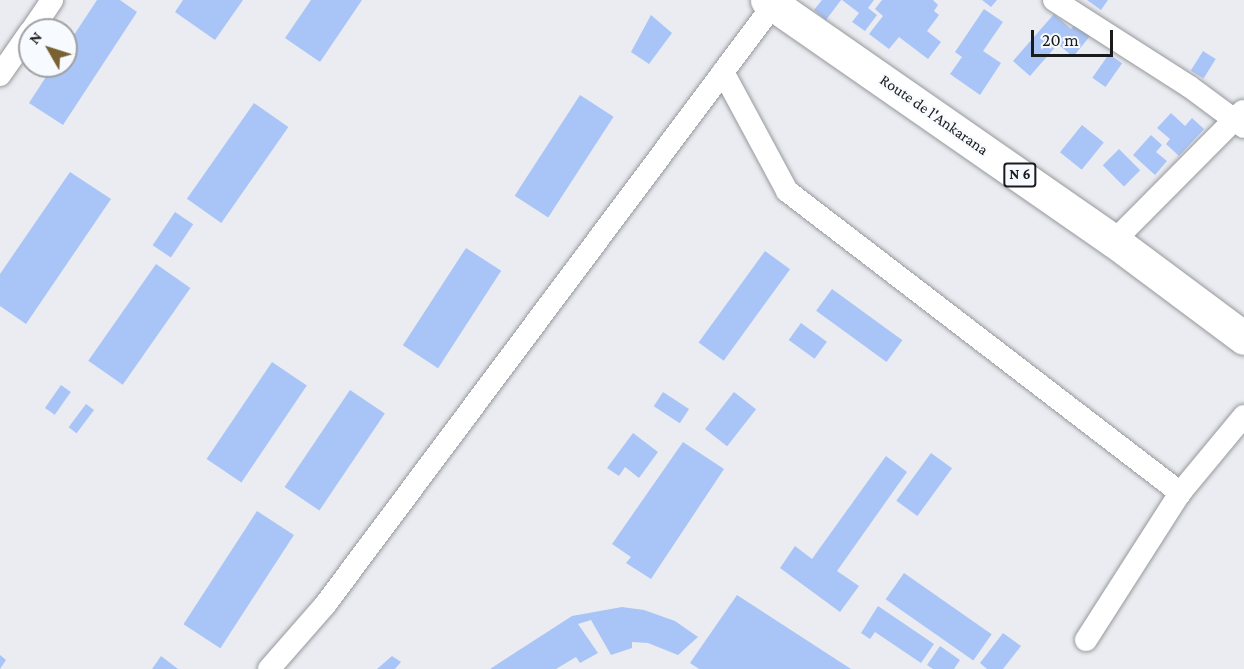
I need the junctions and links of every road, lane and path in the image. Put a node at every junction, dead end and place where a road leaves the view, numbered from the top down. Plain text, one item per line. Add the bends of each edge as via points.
1 (52, 0) edge
2 (1054, 0) edge
3 (772, 1) edge
4 (40, 18) edge
5 (18, 49) edge
6 (723, 72) junction
7 (0, 75) edge
8 (1241, 119) edge
9 (1114, 241) junction
10 (1244, 338) edge
11 (1244, 416) edge
12 (1180, 492) junction
13 (1086, 640) dead end
14 (269, 669) edge

1 - 4 street
2 - 8 street
3 - 6 street
3 - 9 main road, Route de l'Ankarana / N 6
5 - 7 street
6 - 12 street via 787,190
6 - 14 street via 325,605
8 - 9 street
9 - 10 main road, Route de l'Ankarana / N 6
11 - 12 street
12 - 13 street

